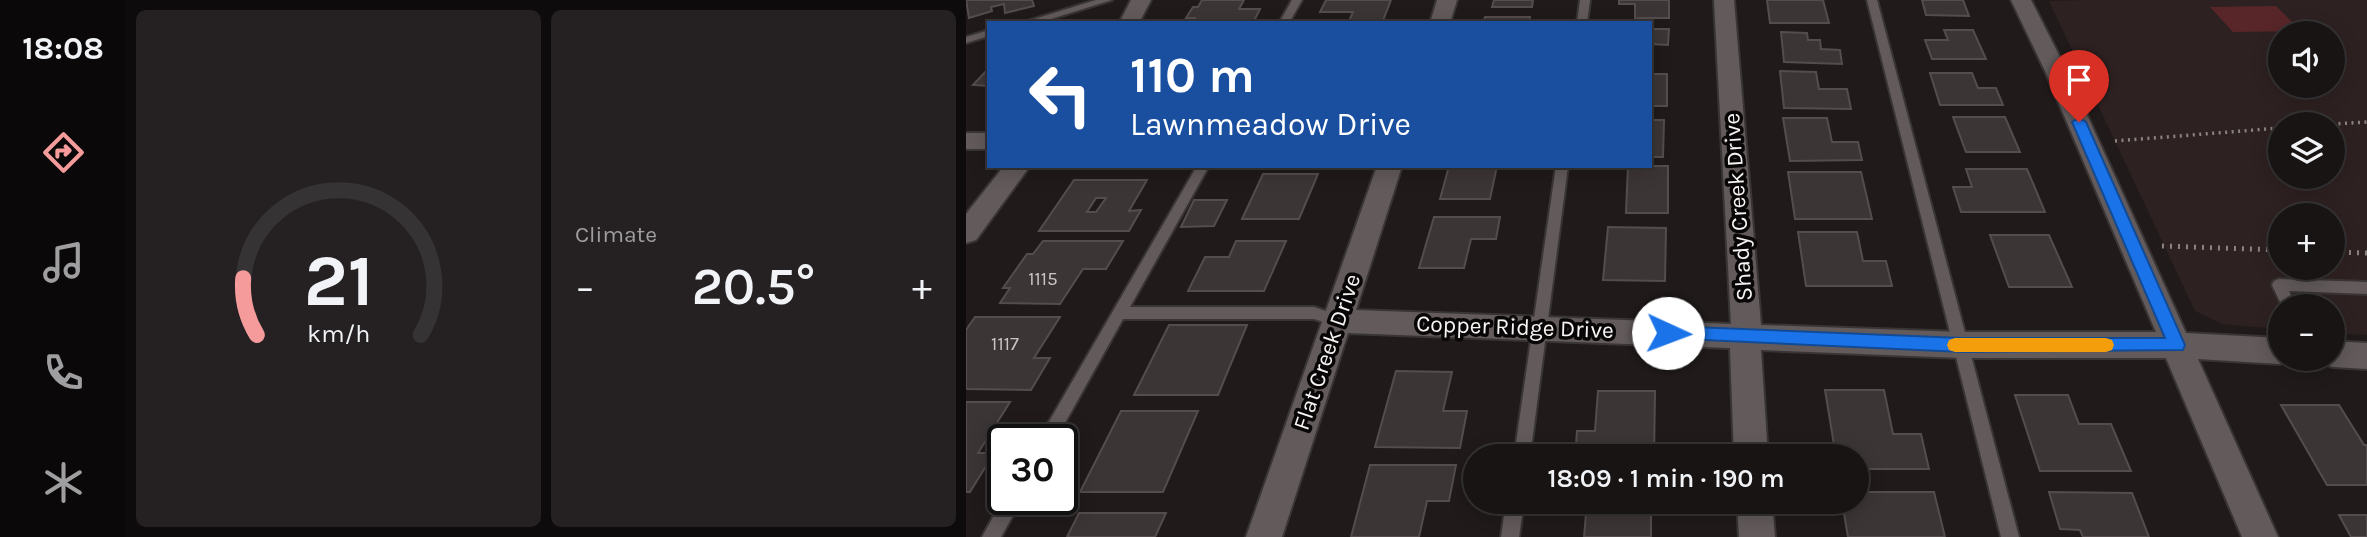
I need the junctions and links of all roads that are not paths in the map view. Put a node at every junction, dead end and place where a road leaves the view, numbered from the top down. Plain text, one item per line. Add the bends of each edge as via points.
1 (1107, 0) edge
2 (1141, 0) edge
3 (1297, 0) edge
4 (1447, 0) edge
5 (1585, 0) edge
6 (1724, 0) edge
7 (1872, 0) edge
8 (2021, 0) edge
9 (1033, 21) edge
10 (1130, 21) edge
11 (1285, 21) edge
12 (1441, 21) edge
13 (1582, 21) edge
14 (987, 34) edge
15 (966, 40) edge
16 (966, 141) edge
17 (987, 141) edge
18 (1016, 168) edge
19 (1202, 168) edge
20 (1390, 168) edge
21 (1562, 168) edge
22 (966, 233) edge
23 (2367, 288) edge
24 (2283, 294) edge
25 (1119, 313) junction
26 (1338, 321) junction
27 (1539, 328) junction
28 (1746, 336) junction
29 (1962, 345) junction
30 (2176, 345) junction
31 (2268, 350) edge
32 (2345, 355) edge
33 (2367, 356) edge
34 (1056, 424) edge
35 (1523, 444) edge
36 (1750, 444) edge
37 (1513, 514) edge
38 (1755, 514) edge
39 (1004, 515) edge
40 (991, 537) edge
41 (1264, 537) edge
42 (1510, 537) edge
43 (1757, 537) edge
44 (2010, 537) edge
45 (2260, 537) edge

1 - 9 lane
2 - 10 street
3 - 11 lane
4 - 12 street
5 - 13 lane
6 - 28 street, Shady Creek Drive
7 - 29 lane
8 - 30 street
14 - 15 lane
16 - 17 street
18 - 22 street
19 - 25 lane
20 - 26 street, Flat Creek Drive
21 - 27 lane
23 - 24 lane via 2279,285
25 - 26 lane via 1314,313
25 - 34 lane
26 - 27 street, Copper Ridge Drive
26 - 41 street, Flat Creek Drive
27 - 28 street, Copper Ridge Drive
27 - 35 lane
28 - 29 street, Copper Ridge Drive
28 - 36 street, Shady Creek Drive
29 - 30 street, Copper Ridge Drive
29 - 44 lane
30 - 31 street, Copper Ridge Drive
30 - 45 street
32 - 33 street
37 - 42 lane
38 - 43 street
39 - 40 lane

